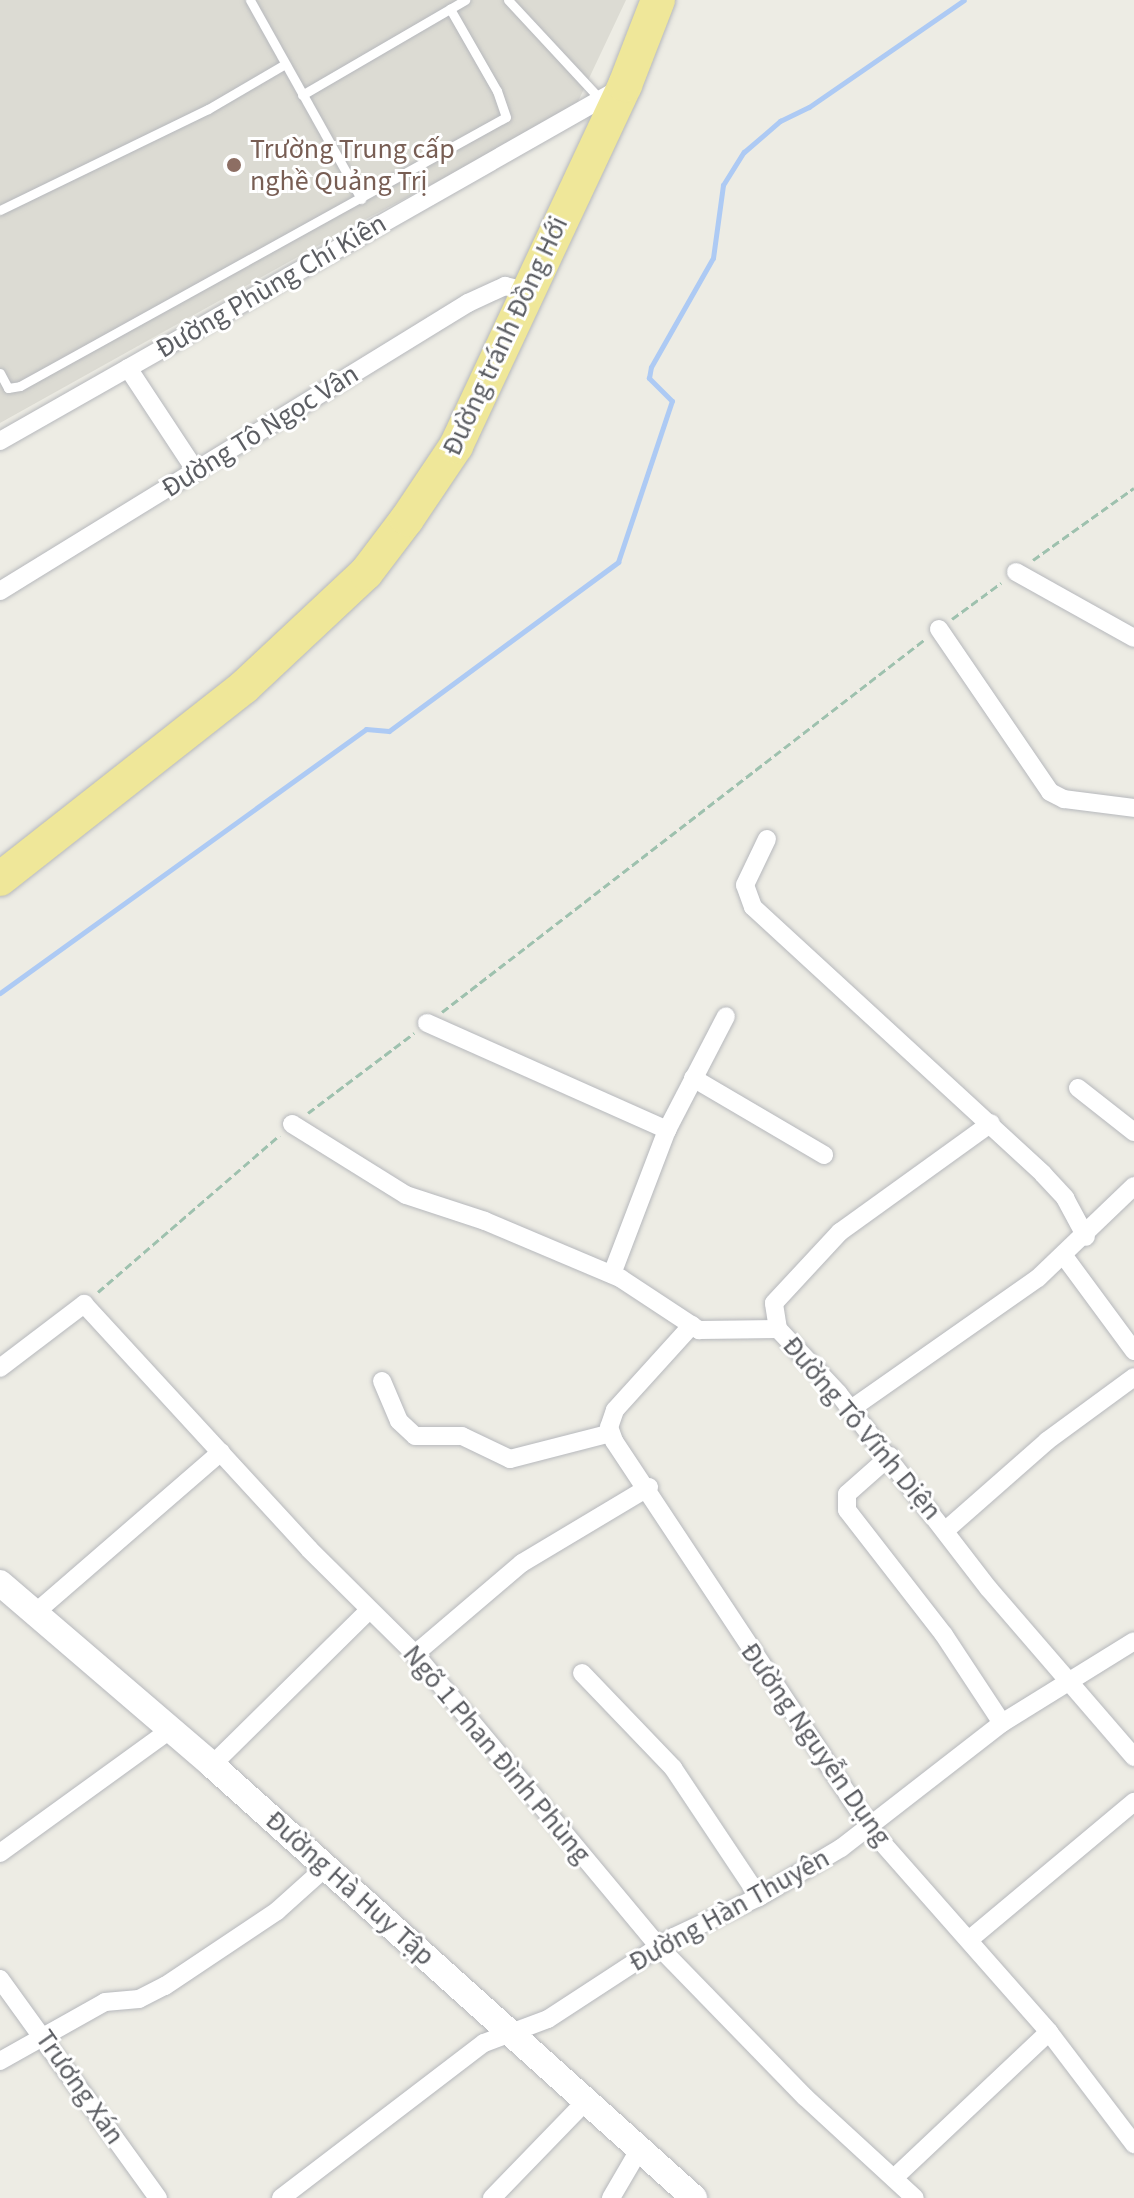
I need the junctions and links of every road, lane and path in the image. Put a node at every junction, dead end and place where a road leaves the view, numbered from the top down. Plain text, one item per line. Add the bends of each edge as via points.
1 (250, 0) edge
2 (465, 0) edge
3 (508, 0) edge
4 (658, 0) edge
5 (450, 9) junction
6 (285, 64) junction
7 (613, 92) junction
8 (302, 95) junction
9 (361, 199) junction
10 (0, 210) edge
11 (525, 291) junction
12 (128, 368) junction
13 (0, 373) edge
14 (0, 441) edge
15 (196, 471) junction
16 (1134, 488) edge
17 (1016, 572) junction
18 (0, 591) edge
19 (939, 629) junction
20 (1134, 638) edge
21 (1134, 808) edge
22 (767, 839) dead end
23 (0, 879) edge
24 (726, 1016) dead end
25 (427, 1023) junction
26 (693, 1078) junction
27 (1078, 1088) dead end
28 (991, 1123) junction
29 (292, 1124) junction
30 (667, 1130) junction
31 (1134, 1132) edge
32 (824, 1155) dead end
33 (1134, 1186) edge
34 (1086, 1237) junction
35 (1064, 1256) junction
36 (612, 1274) junction
37 (84, 1304) junction
38 (692, 1325) junction
39 (778, 1329) junction
40 (1134, 1351) edge
41 (0, 1368) edge
42 (1134, 1377) edge
43 (382, 1381) dead end
44 (851, 1409) junction
45 (611, 1433) junction
46 (221, 1452) junction
47 (890, 1456) junction
48 (649, 1487) junction
49 (947, 1529) junction
50 (0, 1583) edge
51 (369, 1610) junction
52 (35, 1613) junction
53 (1134, 1641) edge
54 (415, 1654) junction
55 (582, 1673) dead end
56 (1068, 1680) junction
57 (1002, 1723) junction
58 (171, 1729) junction
59 (1134, 1757) edge
60 (212, 1765) junction
61 (1134, 1802) edge
62 (871, 1830) junction
63 (0, 1853) edge
64 (325, 1868) junction
65 (759, 1897) junction
66 (970, 1939) junction
67 (659, 1947) junction
68 (0, 1979) edge
69 (1049, 2032) junction
70 (515, 2033) junction
71 (45, 2037) junction
72 (0, 2061) edge
73 (586, 2101) junction
74 (1134, 2144) edge
75 (639, 2150) junction
76 (894, 2178) junction
77 (158, 2198) edge
78 (281, 2198) edge
79 (492, 2198) edge
80 (611, 2198) edge
81 (694, 2198) edge
82 (915, 2198) edge

1 - 6 lane
2 - 5 lane
3 - 7 lane
4 - 7 highway, Đường tránh Đồng Hới
5 - 8 lane
5 - 9 lane via 506,117
6 - 8 lane
6 - 10 lane via 208,109
7 - 11 highway, Đường tránh Đồng Hới
7 - 12 street, Đường Phùng Chí Kiên
8 - 9 lane
9 - 13 lane via 20,386 8,388
11 - 15 street, Đường Tô Ngọc Vân via 505,286 468,303
11 - 23 highway, Đường tránh Đồng Hới via 456,446 366,573 244,687
12 - 14 street, Đường Phùng Chí Kiên
12 - 15 street
15 - 18 street, Đường Tô Ngọc Vân
16 - 17 path
17 - 19 path
17 - 20 street
19 - 21 street via 1050,792 1064,799
19 - 25 path
22 - 28 street via 745,885 753,907
24 - 26 street
25 - 29 path
25 - 30 street
26 - 30 street
26 - 32 street
27 - 31 street
28 - 34 street via 1065,1198
28 - 39 street via 840,1232 774,1303
29 - 36 street, Đường Tô Vĩnh Diện via 406,1195 485,1221
29 - 37 path
30 - 36 street
33 - 34 street
34 - 35 street
35 - 40 street
35 - 44 street
36 - 38 street, Đường Tô Vĩnh Diện
37 - 41 street
37 - 46 street, Ngõ 1 Phan Đình Phùng
38 - 39 street, Đường Tô Vĩnh Diện via 699,1330
38 - 45 street via 615,1410
39 - 44 street, Đường Tô Vĩnh Diện
42 - 49 street via 1047,1441
43 - 45 street via 399,1421 415,1436 462,1436 510,1459
44 - 47 street, Đường Tô Vĩnh Diện
45 - 48 street, Đường Nguyễn Dụng
46 - 51 street, Ngõ 1 Phan Đình Phùng
46 - 52 street
47 - 49 street, Đường Tô Vĩnh Diện
47 - 57 street via 847,1494 847,1510 944,1635
48 - 54 street via 522,1563
48 - 62 street, Đường Nguyễn Dụng via 739,1635
49 - 56 street, Đường Tô Vĩnh Diện via 989,1589
50 - 52 main road, Đường Hà Huy Tập
51 - 54 street, Ngõ 1 Phan Đình Phùng
51 - 60 street
52 - 58 main road, Đường Hà Huy Tập
53 - 56 street, Đường Hàn Thuyên
54 - 67 street, Ngõ 1 Phan Đình Phùng
55 - 65 street via 673,1768
56 - 57 street, Đường Hàn Thuyên
56 - 59 street, Đường Tô Vĩnh Diện
57 - 62 street, Đường Hàn Thuyên via 892,1806
58 - 60 main road, Đường Hà Huy Tập
58 - 63 street
60 - 64 main road, Đường Hà Huy Tập
61 - 66 street
62 - 65 street, Đường Hàn Thuyên
62 - 66 street, Đường Nguyễn Dụng
64 - 70 main road, Đường Hà Huy Tập
64 - 71 street via 277,1911 165,1986 139,1999 105,2002
65 - 67 street, Đường Hàn Thuyên
66 - 69 street, Đường Nguyễn Dụng
67 - 70 street, Đường Hàn Thuyên via 548,2019
67 - 76 street, Ngõ 1 Phan Đình Phùng via 805,2097
68 - 71 street, Trương Xán
69 - 74 street, Đường Nguyễn Dụng
69 - 76 street
70 - 73 main road, Đường Hà Huy Tập
70 - 78 street, Đường Hàn Thuyên via 484,2043
71 - 72 street
71 - 77 street, Trương Xán
73 - 75 main road, Đường Hà Huy Tập
73 - 79 street
75 - 80 street
75 - 81 main road, Đường Hà Huy Tập
76 - 82 street, Ngõ 1 Phan Đình Phùng

